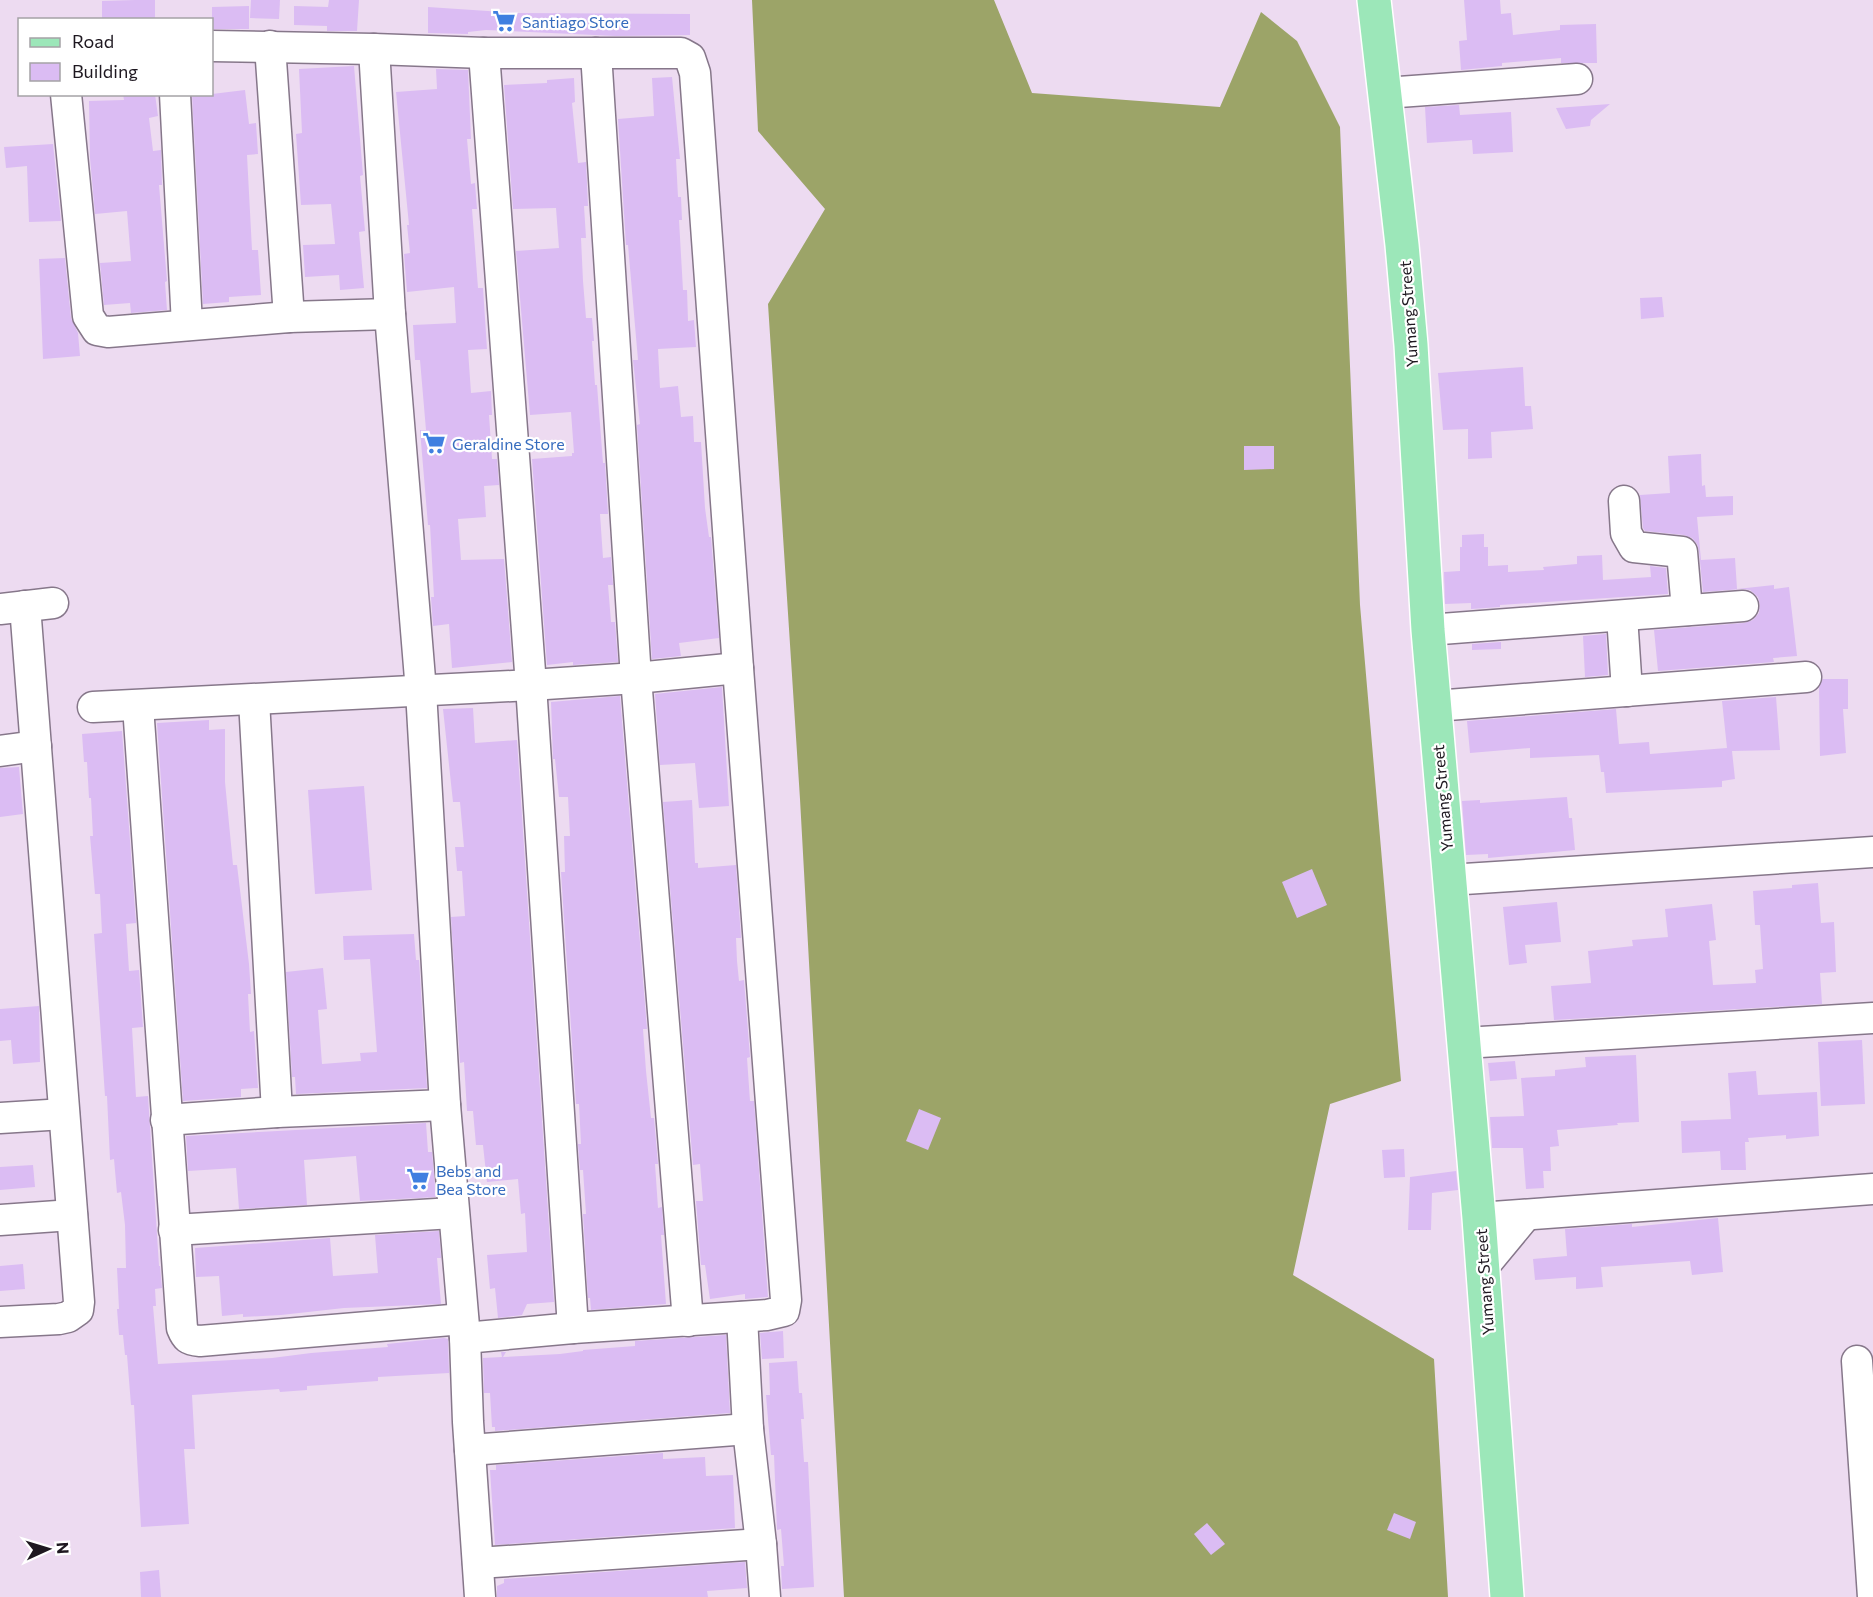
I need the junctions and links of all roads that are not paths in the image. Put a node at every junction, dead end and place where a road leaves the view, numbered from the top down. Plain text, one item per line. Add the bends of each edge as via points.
1 (1374, 0) edge
2 (213, 46) edge
3 (270, 46) junction
4 (374, 49) junction
5 (596, 53) junction
6 (484, 54) junction
7 (1577, 79) dead end
8 (1385, 93) junction
9 (66, 96) edge
10 (175, 96) edge
11 (390, 314) junction
12 (289, 317) junction
13 (187, 325) junction
14 (1624, 501) dead end
15 (26, 606) edge
16 (1743, 606) dead end
17 (1687, 610) junction
18 (1622, 615) junction
19 (1428, 630) junction
20 (738, 668) junction
21 (1806, 677) dead end
22 (636, 678) junction
23 (531, 685) junction
24 (421, 691) junction
25 (1627, 691) junction
26 (254, 700) junction
27 (138, 706) junction
28 (1435, 706) junction
29 (93, 707) dead end
30 (36, 746) junction
31 (0, 751) edge
32 (1873, 852) edge
33 (1449, 880) junction
34 (1873, 1018) edge
35 (1464, 1043) junction
36 (445, 1105) junction
37 (277, 1112) junction
38 (64, 1114) junction
39 (0, 1118) edge
40 (166, 1120) junction
41 (1873, 1189) edge
42 (453, 1213) junction
43 (72, 1215) junction
44 (1526, 1215) junction
45 (1479, 1218) junction
46 (0, 1220) edge
47 (174, 1230) junction
48 (1483, 1267) junction
49 (742, 1317) junction
50 (688, 1321) junction
51 (0, 1322) edge
52 (573, 1328) junction
53 (464, 1329) junction
54 (1857, 1361) dead end
55 (748, 1429) junction
56 (470, 1450) junction
57 (1868, 1451) edge
58 (761, 1544) junction
59 (478, 1563) junction
60 (480, 1597) edge
61 (765, 1597) edge
62 (1507, 1597) edge
63 (1873, 1597) edge

1 - 8 main road, Yumang Street
2 - 3 street
3 - 4 street
3 - 12 street
4 - 6 street
4 - 11 street
5 - 6 street
5 - 20 street via 681,53 693,64
5 - 22 street
6 - 23 street
7 - 8 street
8 - 19 main road, Yumang Street via 1411,345
9 - 13 street via 88,316 93,326 108,332
10 - 13 street
11 - 12 street
11 - 24 street
12 - 13 street
14 - 17 street via 1626,533 1634,547 1682,552
15 - 30 street
16 - 17 street
17 - 18 street
18 - 19 street
18 - 25 street
19 - 28 main road, Yumang Street
20 - 22 street
20 - 49 street via 786,1300 784,1311
21 - 25 street
22 - 23 street
22 - 50 street
23 - 24 street
23 - 52 street
24 - 26 street
24 - 36 street
25 - 28 street
26 - 27 street
26 - 37 street
27 - 29 street
27 - 40 street
28 - 33 main road, Yumang Street
30 - 31 street
30 - 38 street
32 - 33 street
33 - 35 main road, Yumang Street
34 - 35 street
35 - 45 main road, Yumang Street
36 - 37 street
36 - 42 street
37 - 40 street
38 - 39 street
38 - 43 street
40 - 47 street
41 - 44 street
42 - 47 street
42 - 53 street
43 - 46 street
43 - 51 street via 78,1310 68,1317
44 - 45 street
44 - 48 street
45 - 48 main road, Yumang Street
47 - 53 street via 182,1328 190,1340
48 - 62 main road, Yumang Street
49 - 50 street
49 - 55 street
50 - 52 street
52 - 53 street
53 - 56 street
54 - 57 street
55 - 56 street
55 - 58 street
56 - 59 street
57 - 63 street
58 - 59 street
58 - 61 street
59 - 60 street

